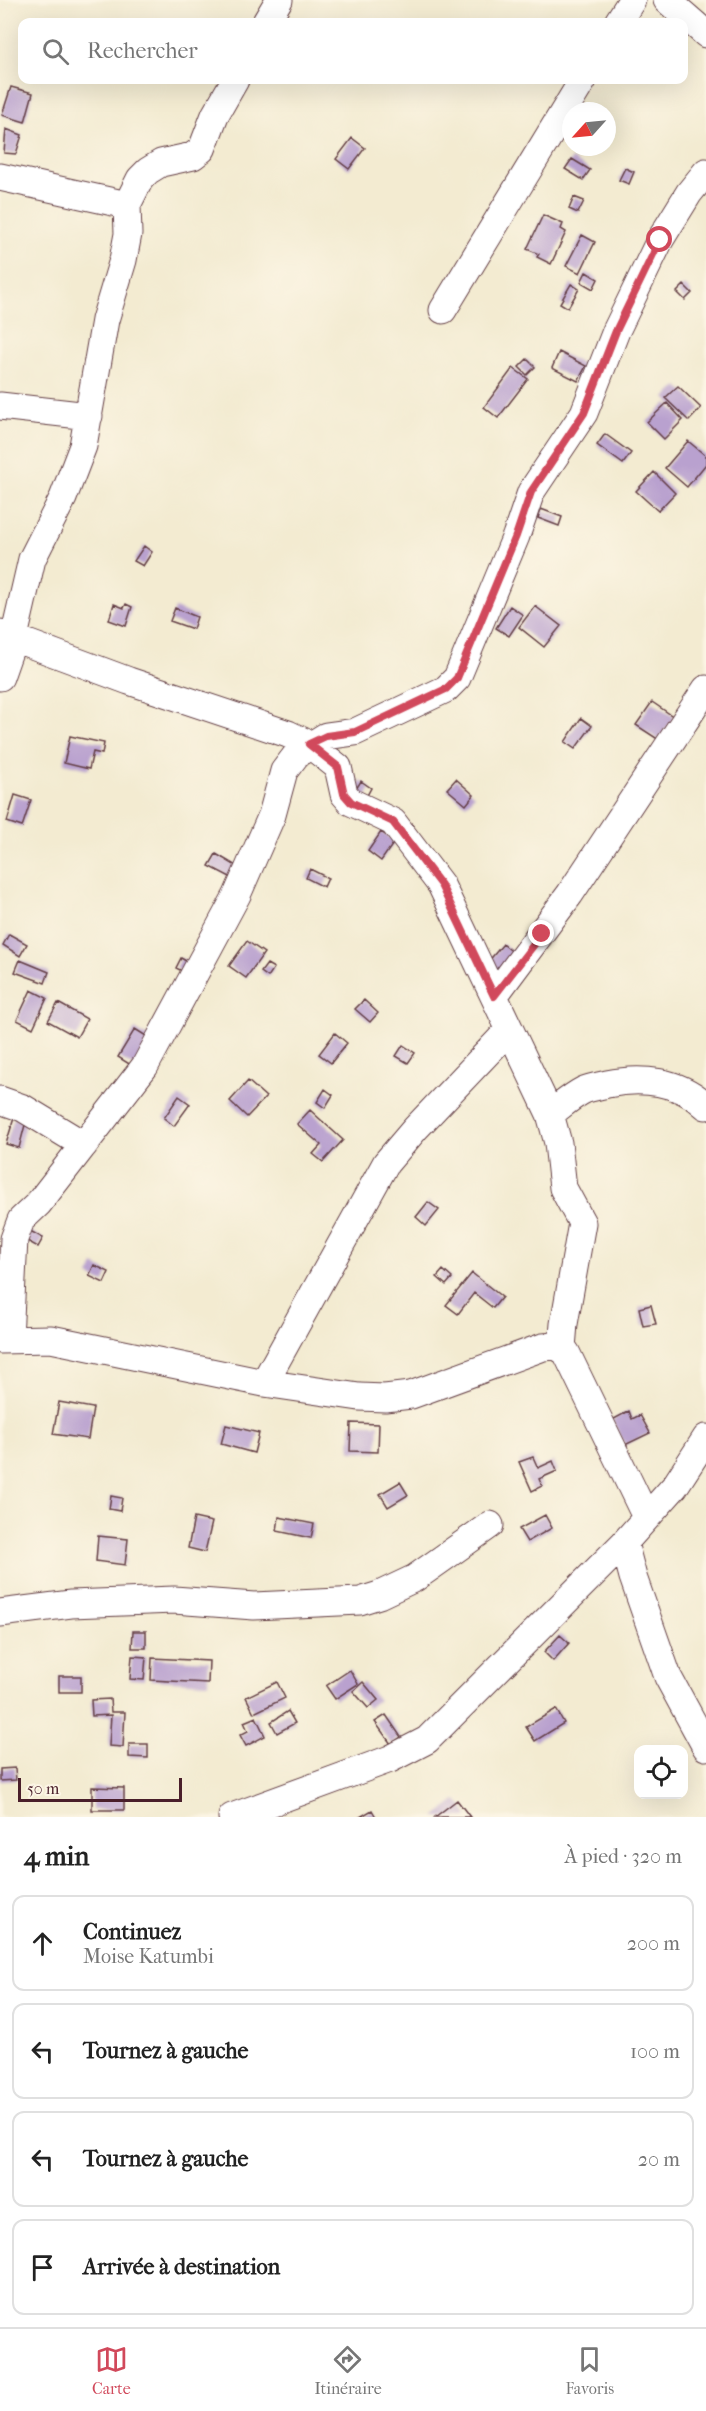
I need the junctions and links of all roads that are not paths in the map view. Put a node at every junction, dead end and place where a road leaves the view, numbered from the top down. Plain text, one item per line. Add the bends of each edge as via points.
1 (279, 0) edge
2 (632, 0) edge
3 (667, 0) edge
4 (268, 18) edge
5 (621, 18) edge
6 (688, 18) edge
7 (688, 18) edge
8 (706, 34) edge
9 (233, 84) edge
10 (581, 84) edge
11 (706, 172) edge
12 (0, 177) edge
13 (127, 205) junction
14 (443, 310) dead end
15 (0, 406) edge
16 (89, 416) junction
17 (7, 635) edge
18 (0, 677) edge
19 (706, 689) edge
20 (309, 744) junction
21 (494, 996) junction
22 (509, 1030) junction
23 (0, 1100) edge
24 (706, 1106) edge
25 (550, 1114) junction
26 (84, 1145) junction
27 (4, 1339) edge
28 (562, 1348) junction
29 (264, 1383) junction
30 (706, 1438) edge
31 (646, 1517) junction
32 (490, 1525) dead end
33 (624, 1543) junction
34 (0, 1613) edge
35 (706, 1747) edge
36 (283, 1808) edge
37 (232, 1817) edge

1 - 4 street
2 - 5 street
3 - 7 street
6 - 8 street
9 - 13 street via 202,149 193,156 161,163 148,171
10 - 14 street
11 - 20 street via 660,240 616,331 584,413 531,492 457,678 446,689 355,732 326,736
12 - 13 street
13 - 16 street via 128,234 105,320
15 - 16 street
16 - 17 street via 83,446 63,498 32,559
17 - 18 street
17 - 20 street
19 - 21 street via 570,894
20 - 21 street via 338,767 344,794 351,802 393,822 441,885
20 - 26 street via 284,771 272,815 237,895 145,1066
21 - 22 street
22 - 25 street
22 - 29 street via 386,1163
23 - 26 street via 22,1108
24 - 25 street via 681,1089 633,1080 586,1089
25 - 28 street via 563,1188 582,1223
26 - 27 street via 21,1220 14,1239
27 - 29 street via 51,1339
28 - 29 street via 543,1347 411,1395 359,1397
28 - 31 street
30 - 31 street via 675,1485
31 - 33 street
32 - 34 street via 415,1578 360,1600 254,1606 174,1600 82,1603
33 - 35 street via 668,1677
33 - 36 street via 427,1740
36 - 37 street

